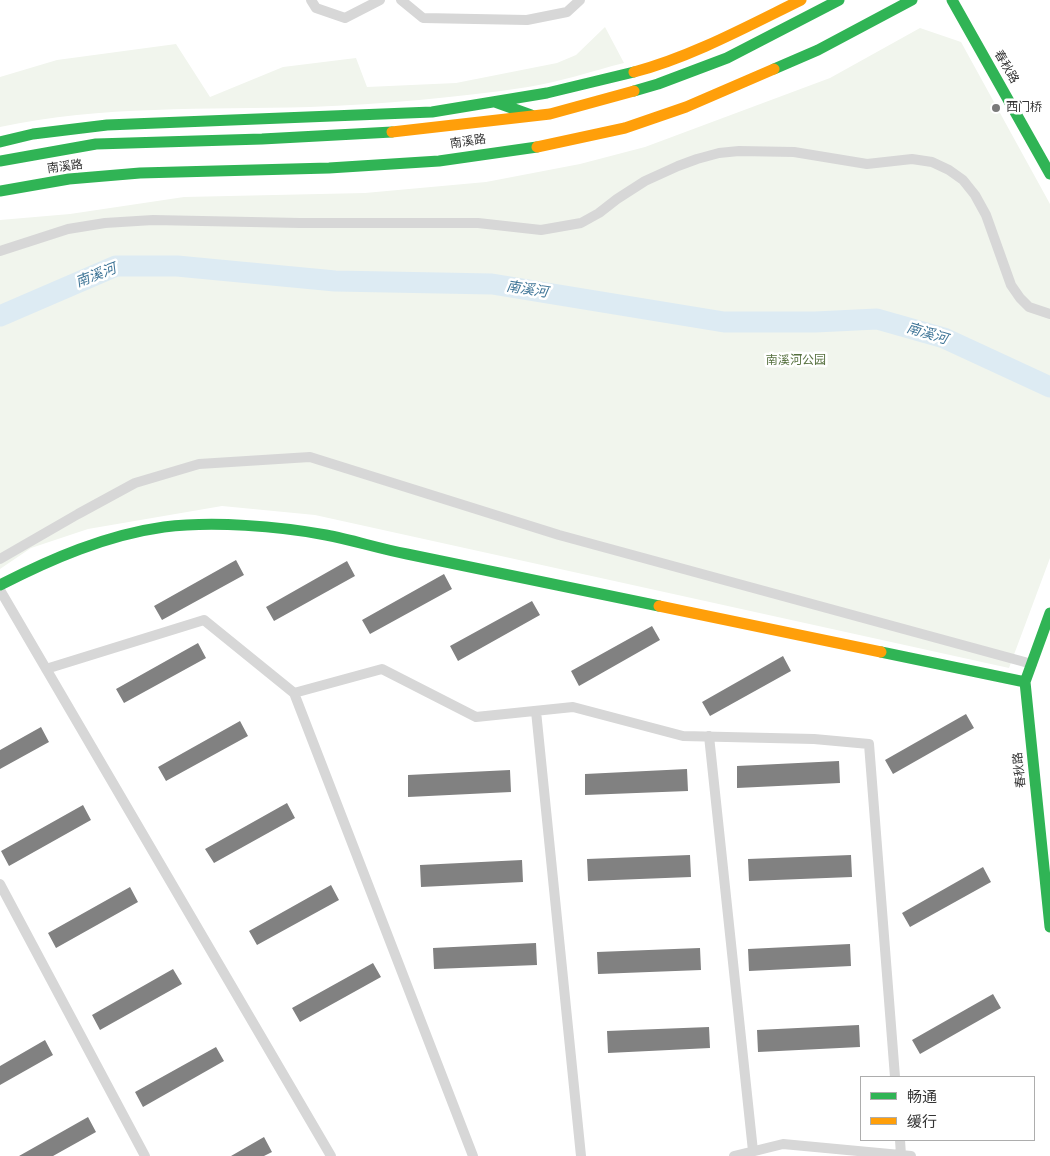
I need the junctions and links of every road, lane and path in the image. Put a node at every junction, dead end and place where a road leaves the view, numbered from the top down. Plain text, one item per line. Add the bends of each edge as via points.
1 (311, 0) edge
2 (380, 0) edge
3 (401, 0) edge
4 (580, 0) edge
5 (801, 0) edge
6 (839, 0) edge
7 (912, 0) edge
8 (952, 0) edge
9 (495, 102) junction
10 (533, 116) junction
11 (0, 142) edge
12 (0, 161) edge
13 (1050, 174) edge
14 (0, 191) edge
15 (0, 251) edge
16 (1050, 314) edge
17 (0, 559) edge
18 (0, 585) edge
19 (0, 590) edge
20 (1050, 613) edge
21 (1032, 664) junction
22 (46, 670) junction
23 (1026, 682) junction
24 (294, 693) junction
25 (536, 711) junction
26 (709, 736) junction
27 (0, 884) edge
28 (1050, 928) edge
29 (895, 1076) edge
30 (900, 1141) edge
31 (753, 1151) junction
32 (145, 1156) edge
33 (331, 1156) edge
34 (473, 1156) edge
35 (581, 1156) edge
36 (734, 1156) edge
37 (906, 1156) edge

1 - 2 street via 316,8 345,18
3 - 4 street via 423,18 527,20 567,12
5 - 9 main road via 728,36 652,67 547,93
6 - 10 main road, 南溪路 via 727,58 658,84
7 - 14 main road, 南溪路 via 818,50 686,107 624,128 555,144 439,160 329,168 140,173 69,179
8 - 13 main road, 春秋路
9 - 10 main road
9 - 11 main road via 432,112 106,125 33,134
10 - 12 main road, 南溪路 via 402,132 96,144
15 - 16 street via 68,230 105,223 153,220 478,223 541,230 581,223 645,181 719,153 794,152 867,164 912,159 932,162 963,180 986,215 1011,285 1030,307
17 - 21 street via 135,483 199,464 310,457 559,535
18 - 23 main road via 66,553 123,535 162,527 229,525 270,528 319,534
19 - 22 street
20 - 21 main road, 春秋路
21 - 23 main road, 春秋路
22 - 24 street via 204,620
22 - 33 street
23 - 28 main road, 春秋路
24 - 25 street via 382,669 476,717
24 - 34 street
25 - 26 street via 573,707 683,736
25 - 35 street
26 - 29 street via 869,744
26 - 31 street
27 - 32 street
30 - 37 street
31 - 36 street
31 - 37 street via 783,1144

